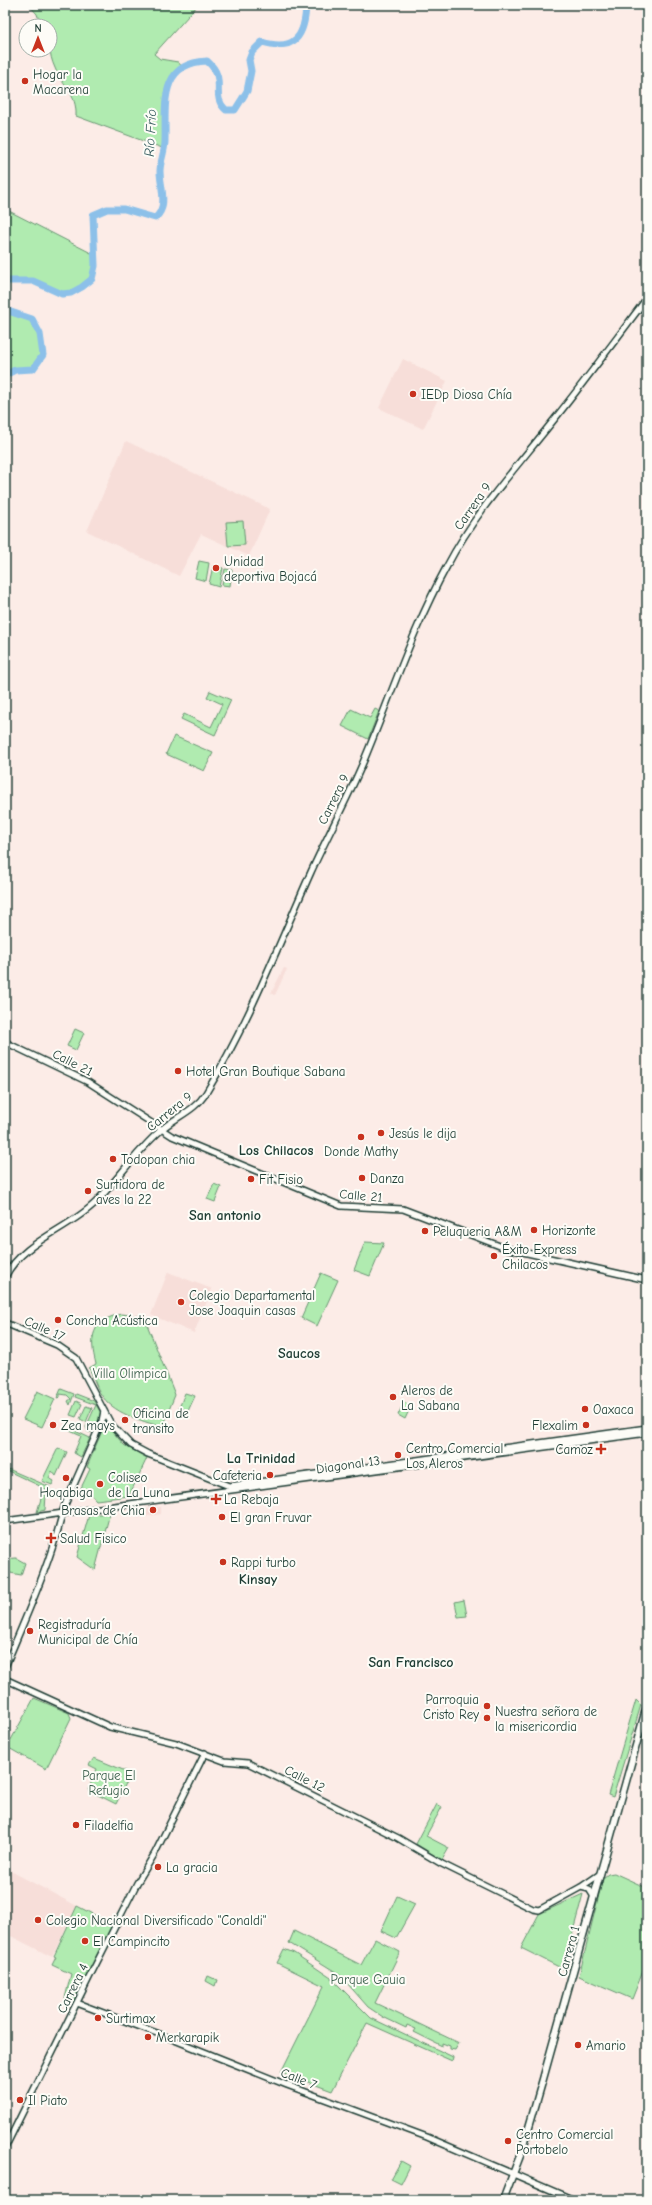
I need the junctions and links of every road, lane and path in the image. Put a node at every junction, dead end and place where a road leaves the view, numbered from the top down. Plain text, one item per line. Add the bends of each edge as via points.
1 (647, 298) edge
2 (6, 1043) edge
3 (162, 1129) junction
4 (5, 1277) edge
5 (647, 1280) edge
6 (5, 1323) edge
7 (74, 1356) joint
8 (104, 1410) junction
9 (111, 1424) junction
10 (647, 1428) edge
11 (647, 1433) edge
12 (213, 1480) junction
13 (193, 1496) junction
14 (71, 1512) junction
15 (63, 1513) junction
16 (5, 1521) edge
17 (5, 1666) edge
18 (5, 1679) edge
19 (647, 1706) edge
20 (205, 1753) junction
21 (600, 1874) junction
22 (581, 1887) junction
23 (594, 1898) junction
24 (76, 2003) junction
25 (5, 2148) edge
26 (513, 2175) junction
27 (503, 2200) edge
28 (574, 2200) edge

1 - 3 street, Carrera 9 via 496,490 459,544 410,645 361,768 225,1059 199,1103
2 - 3 street, Calle 21 via 74,1074
3 - 4 street, Carrera 9 via 132,1159 96,1202 23,1252
3 - 5 street, Calle 21 via 341,1206 403,1209 506,1248
6 - 7 street, Calle 17 via 57,1345
7 - 8 street, Diagonal 13
8 - 9 street, Diagonal 13
8 - 15 street via 102,1421
9 - 12 street, Diagonal 13 via 121,1437 137,1449
9 - 14 street via 106,1422 102,1426 67,1506
10 - 12 street, Diagonal 13 via 234,1486
11 - 13 street, Diagonal 13
12 - 13 street via 218,1486 217,1489
13 - 14 street, Diagonal 13
14 - 15 street, Diagonal 13
15 - 16 street, Diagonal 13
15 - 17 street via 49,1560
18 - 20 street, Calle 12 via 104,1724
19 - 21 main road, Carrera 1
20 - 22 street, Calle 12 via 224,1761 246,1762 262,1769 533,1909 540,1910
20 - 24 street, Carrera 4
21 - 22 street, Calle 12
21 - 23 main road, Carrera 1
22 - 23 street via 590,1889
23 - 26 main road, Carrera 1
24 - 25 street, Carrera 4
24 - 26 street, Calle 7 via 427,2137
26 - 27 main road, Carrera 1
26 - 28 street, Calle 7

